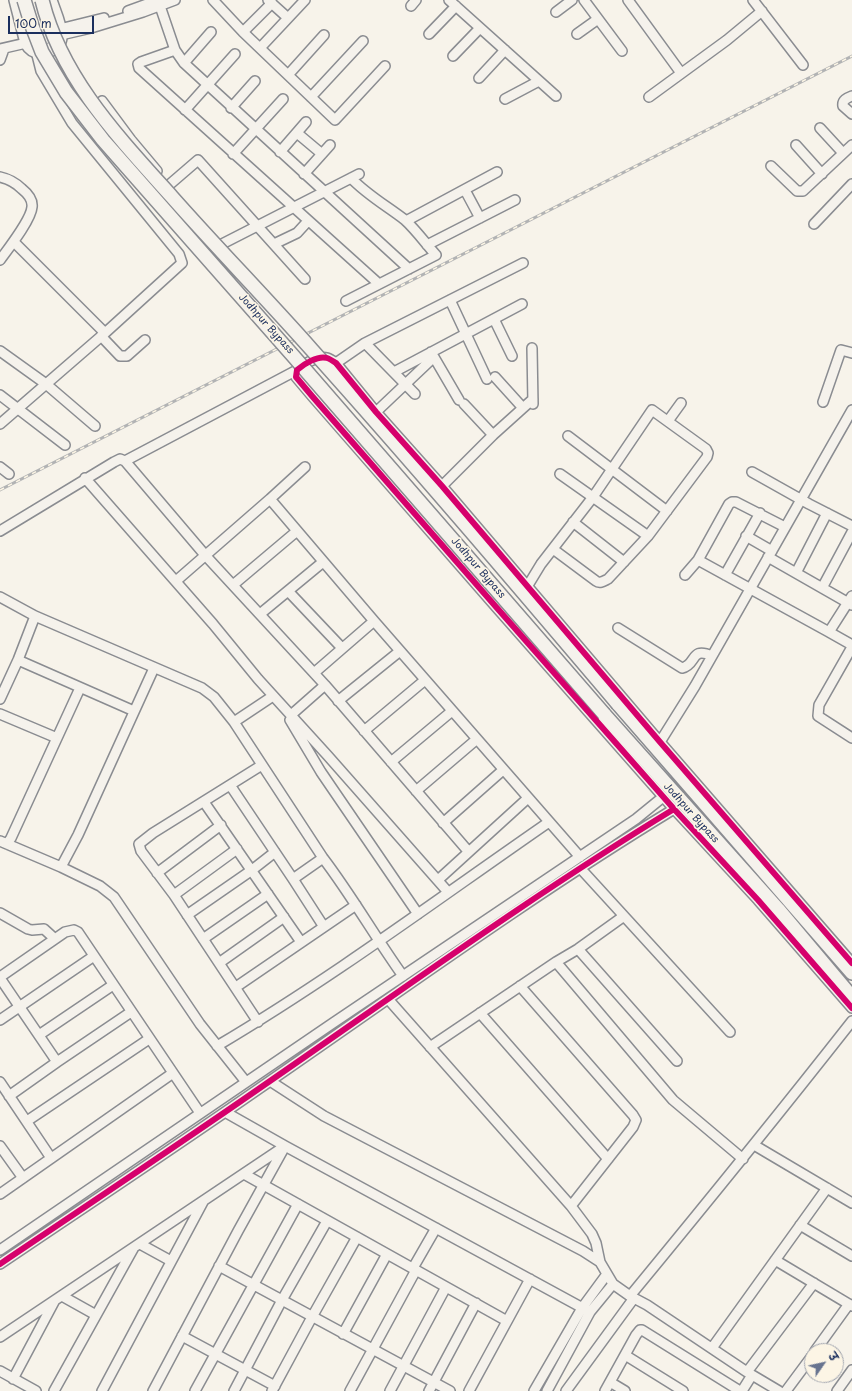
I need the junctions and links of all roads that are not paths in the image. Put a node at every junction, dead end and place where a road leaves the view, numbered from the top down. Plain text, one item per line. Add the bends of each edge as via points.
1 (16, 0) edge
2 (24, 0) edge
3 (42, 0) edge
4 (50, 0) edge
5 (175, 0) edge
6 (213, 0) edge
7 (305, 0) edge
8 (572, 0) edge
9 (584, 0) edge
10 (628, 0) edge
11 (753, 0) edge
12 (270, 2) edge
13 (159, 3) edge
14 (453, 3) edge
15 (556, 12) dead end
16 (762, 12) junction
17 (288, 18) junction
18 (598, 19) junction
19 (480, 28) junction
20 (61, 32) junction
21 (211, 32) dead end
22 (243, 32) junction
23 (430, 34) dead end
24 (577, 34) dead end
25 (324, 35) dead end
26 (363, 41) dead end
27 (29, 44) junction
28 (1, 47) edge
29 (260, 48) junction
30 (175, 50) junction
31 (505, 50) junction
32 (622, 51) dead end
33 (235, 54) dead end
34 (453, 56) dead end
35 (0, 60) edge
36 (184, 63) junction
37 (803, 65) dead end
38 (385, 66) dead end
39 (681, 73) junction
40 (288, 75) junction
41 (479, 78) dead end
42 (255, 81) dead end
43 (539, 81) junction
44 (207, 85) junction
45 (556, 96) dead end
46 (852, 96) edge
47 (311, 97) junction
48 (649, 97) dead end
49 (283, 99) dead end
50 (505, 99) dead end
51 (102, 101) dead end
52 (231, 108) junction
53 (185, 110) junction
54 (852, 114) edge
55 (306, 122) dead end
56 (820, 128) dead end
57 (255, 129) junction
58 (297, 133) junction
59 (330, 145) dead end
60 (796, 145) dead end
61 (852, 145) edge
62 (280, 152) junction
63 (843, 153) junction
64 (233, 154) junction
65 (322, 154) junction
66 (771, 166) dead end
67 (497, 172) dead end
68 (304, 174) junction
69 (822, 174) junction
70 (0, 177) edge
71 (852, 184) edge
72 (169, 185) junction
73 (465, 190) junction
74 (324, 192) junction
75 (515, 200) dead end
76 (292, 207) junction
77 (480, 218) junction
78 (406, 221) junction
79 (308, 222) junction
80 (814, 224) dead end
81 (257, 225) junction
82 (14, 242) junction
83 (222, 244) junction
84 (274, 244) junction
85 (427, 245) junction
86 (0, 260) edge
87 (523, 263) dead end
88 (409, 269) junction
89 (305, 279) dead end
90 (379, 284) junction
91 (450, 300) junction
92 (346, 301) dead end
93 (522, 304) dead end
94 (494, 319) junction
95 (103, 334) junction
96 (466, 334) junction
97 (145, 340) dead end
98 (365, 343) junction
99 (532, 348) dead end
100 (0, 350) edge
101 (852, 353) edge
102 (432, 355) junction
103 (512, 356) dead end
104 (324, 357) junction
105 (336, 363) junction
106 (297, 370) junction
107 (394, 372) junction
108 (46, 384) junction
109 (405, 384) junction
110 (415, 394) dead end
111 (0, 395) edge
112 (823, 402) dead end
113 (682, 403) dead end
114 (18, 408) junction
115 (523, 408) junction
116 (852, 410) edge
117 (376, 412) junction
118 (668, 421) junction
119 (0, 424) edge
120 (95, 426) dead end
121 (493, 435) junction
122 (568, 436) dead end
123 (65, 445) dead end
124 (125, 461) junction
125 (0, 467) edge
126 (305, 467) dead end
127 (612, 469) junction
128 (752, 472) dead end
129 (9, 474) dead end
130 (560, 474) dead end
131 (85, 478) junction
132 (442, 486) junction
133 (593, 497) junction
134 (270, 499) junction
135 (801, 499) junction
136 (667, 511) junction
137 (760, 513) junction
138 (827, 514) junction
139 (573, 522) junction
140 (852, 526) edge
141 (785, 527) junction
142 (0, 531) edge
143 (297, 531) junction
144 (852, 532) edge
145 (648, 536) junction
146 (746, 536) junction
147 (553, 548) junction
148 (770, 554) junction
149 (205, 555) junction
150 (698, 560) junction
151 (323, 562) junction
152 (624, 562) junction
153 (796, 573) junction
154 (685, 575) dead end
155 (725, 575) junction
156 (176, 581) junction
157 (233, 585) junction
158 (527, 587) junction
159 (822, 588) junction
160 (750, 589) junction
161 (288, 591) junction
162 (0, 598) edge
163 (851, 601) edge
164 (260, 614) junction
165 (35, 616) junction
166 (374, 621) junction
167 (618, 628) dead end
168 (829, 632) junction
169 (852, 646) edge
170 (342, 648) junction
171 (400, 651) junction
172 (712, 656) junction
173 (18, 660) junction
174 (154, 668) junction
175 (314, 673) junction
176 (425, 680) junction
177 (325, 686) junction
178 (80, 688) junction
179 (273, 696) junction
180 (0, 699) edge
181 (338, 701) junction
182 (282, 705) junction
183 (134, 711) junction
184 (452, 711) junction
185 (0, 714) edge
186 (291, 715) junction
187 (234, 722) junction
188 (364, 732) junction
189 (851, 734) edge
190 (57, 738) junction
191 (477, 739) junction
192 (660, 742) junction
193 (391, 762) junction
194 (262, 765) junction
195 (504, 770) junction
196 (230, 785) junction
197 (416, 791) junction
198 (663, 797) junction
199 (528, 798) junction
200 (204, 802) junction
201 (674, 809) junction
202 (549, 822) junction
203 (443, 823) junction
204 (221, 825) junction
205 (4, 843) edge
206 (237, 849) junction
207 (468, 851) junction
208 (275, 852) junction
209 (580, 857) junction
210 (323, 858) junction
211 (61, 867) junction
212 (581, 869) junction
213 (252, 870) junction
214 (157, 873) junction
215 (294, 879) junction
216 (438, 880) junction
217 (448, 892) junction
218 (268, 894) junction
219 (174, 895) junction
220 (356, 905) junction
221 (0, 913) edge
222 (418, 914) junction
223 (187, 915) junction
224 (624, 916) junction
225 (284, 917) junction
226 (324, 927) junction
227 (55, 939) junction
228 (203, 939) junction
229 (378, 941) junction
230 (301, 942) junction
231 (578, 949) junction
232 (94, 956) junction
233 (556, 962) junction
234 (219, 963) junction
235 (852, 963) edge
236 (852, 973) edge
237 (403, 976) junction
238 (0, 978) edge
239 (113, 985) junction
240 (520, 986) junction
241 (236, 987) junction
242 (852, 997) edge
243 (388, 999) junction
244 (19, 1007) junction
245 (852, 1008) edge
246 (131, 1012) junction
247 (480, 1013) junction
248 (0, 1020) edge
249 (852, 1021) edge
250 (258, 1022) junction
251 (730, 1032) dead end
252 (39, 1036) junction
253 (149, 1039) junction
254 (217, 1046) junction
255 (430, 1046) junction
256 (677, 1061) dead end
257 (57, 1062) junction
258 (173, 1073) junction
259 (270, 1081) junction
260 (0, 1082) edge
261 (246, 1082) junction
262 (9, 1096) junction
263 (225, 1112) junction
264 (200, 1113) junction
265 (27, 1121) junction
266 (756, 1143) junction
267 (0, 1146) edge
268 (285, 1146) junction
269 (51, 1158) junction
270 (608, 1159) junction
271 (742, 1159) junction
272 (244, 1174) junction
273 (23, 1178) junction
274 (263, 1185) junction
275 (827, 1188) junction
276 (0, 1194) edge
277 (852, 1198) edge
278 (204, 1201) junction
279 (852, 1203) edge
280 (298, 1204) junction
281 (571, 1206) junction
282 (327, 1221) junction
283 (800, 1225) junction
284 (436, 1228) junction
285 (357, 1237) junction
286 (137, 1246) junction
287 (0, 1250) edge
288 (387, 1254) junction
289 (852, 1256) edge
290 (775, 1260) junction
291 (172, 1261) junction
292 (600, 1262) junction
293 (0, 1264) edge
294 (219, 1266) junction
295 (414, 1269) junction
296 (607, 1274) junction
297 (530, 1279) junction
298 (814, 1283) junction
299 (253, 1284) junction
300 (612, 1284) junction
301 (446, 1286) junction
302 (632, 1297) junction
303 (58, 1298) junction
304 (282, 1300) junction
305 (476, 1303) junction
306 (851, 1305) edge
307 (586, 1310) junction
308 (96, 1315) junction
309 (312, 1317) junction
310 (507, 1321) junction
311 (343, 1334) junction
312 (182, 1336) junction
313 (0, 1338) edge
314 (821, 1343) edge
315 (712, 1348) junction
316 (373, 1350) junction
317 (215, 1354) junction
318 (624, 1355) junction
319 (403, 1366) junction
320 (804, 1367) edge
321 (245, 1370) junction
322 (852, 1370) edge
323 (0, 1371) edge
324 (750, 1374) junction
325 (13, 1379) junction
326 (434, 1382) junction
327 (610, 1382) junction
328 (274, 1388) edge
329 (36, 1391) edge
330 (54, 1391) edge
331 (102, 1391) edge
332 (153, 1391) edge
333 (195, 1391) edge
334 (234, 1391) edge
335 (350, 1391) edge
336 (390, 1391) edge
337 (429, 1391) edge
338 (450, 1391) edge
339 (469, 1391) edge
340 (534, 1391) edge
341 (548, 1391) edge
342 (566, 1391) edge
343 (605, 1391) edge
344 (625, 1391) edge
345 (683, 1391) edge
346 (741, 1391) edge
347 (779, 1391) edge
348 (786, 1391) edge
349 (837, 1391) edge

1 - 27 highway
2 - 242 highway, Jodhpur Bypass, bridge via 46,59 66,92 103,140 296,358 604,714 778,909
3 - 236 highway, bridge via 53,34 69,67 123,143 317,355
4 - 20 highway
5 - 13 street
6 - 22 street
7 - 17 street
8 - 15 street
9 - 18 street
10 - 39 street
11 - 16 street
12 - 17 street
12 - 22 street
13 - 20 street
13 - 30 street
14 - 19 street
14 - 23 street
16 - 37 street
16 - 39 street
17 - 29 street
18 - 24 street
18 - 32 street
19 - 31 street
19 - 34 street
20 - 27 street
20 - 27 highway via 56,46 44,51
21 - 36 street
22 - 29 street
25 - 40 street
26 - 47 street
27 - 28 street
27 - 95 street via 41,71 72,123 182,258 182,263
28 - 35 street
29 - 40 street
30 - 36 street
30 - 53 street via 138,64 139,68
31 - 41 street
31 - 43 street
33 - 44 street
36 - 44 street
38 - 47 street via 335,120
39 - 48 street
40 - 47 street
42 - 52 street
43 - 45 street
43 - 50 street
44 - 52 street
44 - 53 street
46 - 54 street via 842,104
49 - 57 street
51 - 72 street
52 - 57 street
53 - 64 street
55 - 58 street
56 - 63 street
57 - 62 street
57 - 64 street
58 - 62 street
58 - 65 street
59 - 65 street
60 - 69 street
61 - 63 street
62 - 68 street
63 - 69 street
64 - 76 street
65 - 68 street
66 - 69 street via 800,192
67 - 73 street
68 - 74 street
70 - 82 street via 12,181 31,199 29,216
71 - 80 street
72 - 81 street via 198,160
72 - 83 street
73 - 77 street
73 - 78 street
74 - 76 street
74 - 78 street via 355,176 363,190
74 - 88 street
75 - 77 street
76 - 79 street
76 - 81 street
77 - 85 street
78 - 85 street
79 - 84 street via 297,233
79 - 90 street
81 - 83 street
81 - 84 street
82 - 86 street
82 - 95 street
83 - 104 street
84 - 89 street
85 - 88 street via 436,255
87 - 91 street
88 - 90 street
90 - 92 street
91 - 96 street
91 - 98 street
93 - 94 street
94 - 96 street
94 - 103 street
95 - 97 street via 120,356 124,357
95 - 108 street
96 - 102 street
96 - 115 street via 491,378
98 - 105 street
98 - 107 street
99 - 115 street via 533,403
100 - 108 street
101 - 112 street via 841,350
102 - 107 street
102 - 109 street
102 - 121 street via 462,402
104 - 105 street
104 - 106 street via 315,359
105 - 117 street
106 - 124 street
106 - 198 street via 296,377 312,396
107 - 109 street
108 - 114 street
108 - 120 street
109 - 110 street
109 - 117 street
111 - 114 street
113 - 118 street
114 - 119 street
114 - 123 street
115 - 121 street
116 - 135 street
117 - 132 street
118 - 127 street via 652,410
118 - 136 street via 703,446 708,453
121 - 132 street
122 - 127 street
124 - 131 street via 120,459
124 - 149 street
125 - 129 street
126 - 134 street
127 - 133 street
127 - 136 street
128 - 135 street
130 - 133 street
131 - 142 street
131 - 156 street
132 - 158 street
133 - 139 street
133 - 145 street
134 - 143 street
134 - 149 street
135 - 138 street
135 - 141 street
136 - 145 street
137 - 141 street
137 - 146 street
137 - 150 street via 736,502 729,504
138 - 140 street
138 - 153 street
139 - 147 street
139 - 152 street
141 - 148 street
143 - 151 street
143 - 157 street
144 - 159 street
145 - 152 street
146 - 148 street
146 - 155 street
147 - 152 street via 598,583 608,579
147 - 158 street
148 - 153 street
148 - 160 street
149 - 156 street
149 - 157 street
150 - 154 street
150 - 155 street
151 - 161 street
151 - 166 street
153 - 159 street
155 - 160 street
156 - 179 street
157 - 164 street
158 - 192 street
159 - 163 street
160 - 168 street
160 - 172 street
161 - 164 street
161 - 170 street
162 - 165 street
163 - 168 street
164 - 175 street
165 - 173 street
165 - 174 street
166 - 170 street
166 - 171 street
167 - 172 street via 682,668 686,667 698,653
168 - 169 street
169 - 189 street via 819,705 818,713 818,716
170 - 175 street
171 - 176 street
171 - 181 street
172 - 192 street
173 - 178 street
173 - 180 street
174 - 183 street
174 - 187 street via 202,688 214,697
175 - 177 street
176 - 184 street
176 - 188 street
177 - 181 street
177 - 186 street
178 - 183 street
178 - 190 street
179 - 182 street
179 - 187 street
181 - 188 street
182 - 186 street
182 - 222 street via 321,772
183 - 211 street
184 - 191 street
184 - 193 street
185 - 190 street
186 - 216 street
187 - 194 street
188 - 193 street
190 - 205 street via 11,838
191 - 195 street
191 - 197 street
192 - 235 street
193 - 197 street
194 - 196 street
194 - 210 street
195 - 199 street
195 - 203 street
196 - 200 street
196 - 208 street
197 - 203 street
198 - 201 street
198 - 209 street via 636,819
199 - 202 street
199 - 207 street
200 - 204 street
200 - 214 street via 139,844 140,851
201 - 212 street
201 - 245 street
202 - 209 street
202 - 217 street
203 - 207 street
204 - 206 street
204 - 214 street
205 - 211 street
206 - 213 street
206 - 219 street
207 - 216 street
208 - 213 street
208 - 215 street
209 - 237 street
210 - 215 street
210 - 220 street
211 - 254 street via 100,886 114,897
212 - 224 street
212 - 243 street
213 - 218 street
213 - 223 street
214 - 219 street
215 - 226 street
216 - 217 street
217 - 222 street
218 - 225 street
218 - 228 street
219 - 223 street
220 - 226 street
220 - 229 street
221 - 227 street via 28,929 44,929
222 - 229 street
223 - 228 street
224 - 231 street
224 - 251 street
225 - 230 street
225 - 234 street
226 - 230 street
227 - 232 street via 65,932 74,930
227 - 238 street
228 - 234 street
229 - 237 street
229 - 250 street
230 - 241 street
231 - 233 street
231 - 256 street
232 - 239 street
232 - 244 street
233 - 240 street
233 - 271 street via 673,1100
234 - 241 street
237 - 261 street
238 - 244 street
239 - 246 street
239 - 252 street
240 - 247 street
240 - 270 street via 636,1120
241 - 250 street
243 - 255 street
243 - 259 street
244 - 248 street
244 - 252 street
246 - 253 street
246 - 257 street
247 - 255 street
247 - 270 street
249 - 266 street
250 - 254 street
252 - 257 street
253 - 258 street
253 - 265 street
254 - 261 street
255 - 281 street
257 - 262 street
258 - 264 street
258 - 269 street
259 - 263 street
259 - 292 street via 324,1116
260 - 262 street
261 - 264 street
262 - 265 street
263 - 268 street
263 - 293 street
264 - 287 street
265 - 269 street
266 - 271 street
266 - 275 street
266 - 277 street
267 - 273 street
268 - 272 street
268 - 274 street
268 - 284 street
269 - 273 street
270 - 281 street
271 - 302 street via 657,1262
272 - 274 street
272 - 278 street
273 - 276 street
274 - 280 street
274 - 294 street
275 - 279 street
275 - 283 street
278 - 286 street
278 - 291 street
280 - 282 street
280 - 299 street
281 - 292 street via 592,1234
282 - 285 street
282 - 304 street
283 - 289 street
283 - 290 street
284 - 295 street
284 - 297 street
285 - 288 street
285 - 309 street
286 - 291 street
286 - 303 street
286 - 308 street
288 - 295 street
288 - 311 street
290 - 298 street
290 - 315 street
291 - 331 street
292 - 296 street
294 - 299 street
294 - 312 street
295 - 301 street
295 - 316 street
296 - 300 street
296 - 307 street
297 - 307 street
297 - 310 street
298 - 306 street
298 - 324 street
299 - 304 street
299 - 317 street
300 - 302 street
300 - 307 street
301 - 305 street
301 - 319 street
302 - 315 street
302 - 342 street
303 - 308 street
303 - 313 street
303 - 325 street
304 - 309 street
304 - 321 street
305 - 310 street
305 - 326 street
306 - 314 street
307 - 340 street
307 - 341 street
308 - 330 street
309 - 311 street
309 - 328 street
310 - 339 street
311 - 316 street
312 - 317 street
312 - 332 street
315 - 324 street
316 - 319 street
316 - 335 street
317 - 321 street
317 - 333 street
318 - 327 street
318 - 345 street
318 - 346 street via 640,1330 644,1330
319 - 326 street
319 - 336 street
320 - 348 street
321 - 328 street
321 - 334 street
322 - 349 street
323 - 325 street
324 - 346 street
324 - 347 street
325 - 329 street
326 - 337 street
326 - 338 street
327 - 343 street
327 - 344 street

